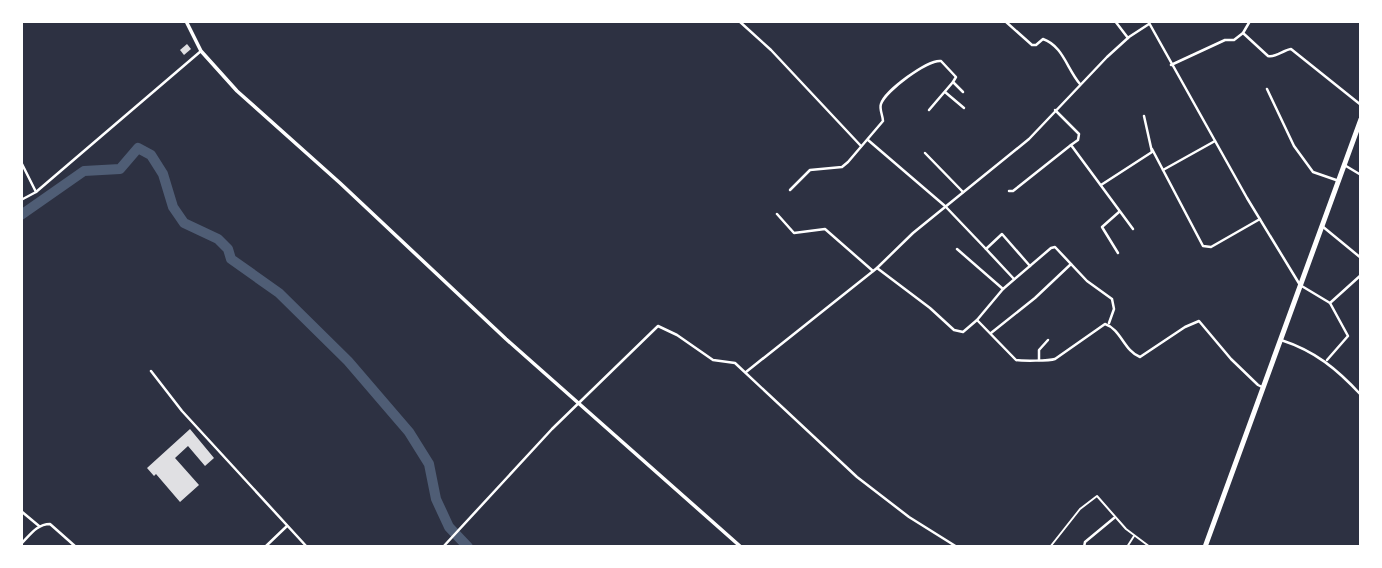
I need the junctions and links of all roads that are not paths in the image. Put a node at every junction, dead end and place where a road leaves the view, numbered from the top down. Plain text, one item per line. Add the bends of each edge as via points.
1 (186, 21) edge
2 (739, 21) edge
3 (1005, 21) edge
4 (1115, 21) edge
5 (1250, 21) edge
6 (1148, 22) edge
7 (1243, 33) junction
8 (1128, 38) junction
9 (201, 51) junction
10 (1171, 65) junction
11 (953, 82) junction
12 (1080, 84) junction
13 (1266, 89) dead end
14 (945, 92) junction
15 (963, 92) dead end
16 (1361, 106) edge
17 (964, 108) dead end
18 (929, 110) dead end
19 (1055, 110) junction
20 (1144, 116) dead end
21 (1361, 119) edge
22 (868, 140) junction
23 (1215, 141) junction
24 (1071, 145) junction
25 (861, 146) junction
26 (1152, 149) junction
27 (925, 153) dead end
28 (21, 162) edge
29 (1345, 164) junction
30 (1163, 170) junction
31 (1361, 175) edge
32 (1339, 181) junction
33 (1100, 186) junction
34 (790, 190) dead end
35 (1009, 191) dead end
36 (36, 192) junction
37 (963, 192) junction
38 (21, 200) edge
39 (945, 206) junction
40 (1119, 212) junction
41 (777, 214) dead end
42 (1260, 219) junction
43 (1322, 226) junction
44 (1133, 229) dead end
45 (957, 249) dead end
46 (986, 249) junction
47 (1118, 253) dead end
48 (1361, 258) edge
49 (1071, 264) junction
50 (1030, 265) junction
51 (875, 269) junction
52 (1361, 275) edge
53 (1014, 279) junction
54 (1300, 285) junction
55 (1003, 289) junction
56 (1330, 303) junction
57 (977, 320) junction
58 (1109, 324) junction
59 (992, 333) junction
60 (1048, 340) dead end
61 (1282, 340) junction
62 (1039, 360) junction
63 (1326, 360) junction
64 (151, 371) dead end
65 (746, 372) junction
66 (1264, 387) junction
67 (1361, 394) edge
68 (579, 404) junction
69 (21, 511) edge
70 (1114, 518) junction
71 (39, 526) junction
72 (287, 526) junction
73 (1134, 536) junction
74 (21, 544) edge
75 (76, 547) edge
76 (265, 547) edge
77 (307, 547) edge
78 (443, 547) edge
79 (741, 547) edge
80 (957, 547) edge
81 (1049, 547) edge
82 (1084, 547) edge
83 (1127, 547) edge
84 (1150, 547) edge
85 (1205, 547) edge

1 - 9 street
2 - 25 street
3 - 12 street via 1032,44 1043,39 1051,42
4 - 8 street
5 - 7 street
6 - 8 street
6 - 10 street
7 - 10 street
7 - 16 street via 1268,56 1291,48
8 - 12 street
9 - 36 street
9 - 68 street via 237,91
10 - 23 street
11 - 14 street
11 - 15 street
11 - 22 street via 956,77 938,60 913,73 881,104 883,121
12 - 19 street
13 - 32 street via 1294,146 1313,172
14 - 17 street
14 - 18 street
19 - 24 street via 1079,134
19 - 37 street via 1029,139
20 - 26 street
21 - 29 highway
22 - 25 street
22 - 39 street
23 - 30 street
23 - 42 street
24 - 33 street
24 - 35 street
25 - 34 street via 842,167 810,170
26 - 30 street
26 - 33 street
27 - 37 street
28 - 36 street
29 - 31 street
29 - 32 highway
30 - 42 street via 1206,248
32 - 43 highway
33 - 40 street
36 - 38 street
37 - 39 street
39 - 46 street
39 - 51 street
40 - 44 street
40 - 47 street via 1102,226
41 - 51 street via 794,233 825,229
42 - 54 street
43 - 48 street
43 - 54 highway
45 - 55 street
46 - 50 street via 1002,234
46 - 53 street
49 - 50 street via 1051,247
49 - 58 street via 1112,299
49 - 59 street
50 - 53 street
51 - 57 street via 954,330 963,332
51 - 65 street
52 - 56 street
53 - 55 street
54 - 56 street
54 - 61 highway
55 - 57 street
56 - 63 street via 1348,336
57 - 59 street
58 - 62 street via 1055,359
58 - 66 street via 1140,357 1199,321 1231,359
59 - 62 street via 1013,358
60 - 62 street via 1039,350
61 - 63 street
61 - 66 highway
63 - 67 street
64 - 72 street
65 - 68 street via 735,363 712,360 662,326 655,326
65 - 80 street via 857,477 908,517
66 - 85 highway
68 - 78 street
68 - 79 street
69 - 71 street
70 - 73 lane
70 - 81 lane via 1101,499 1093,498
70 - 82 street
71 - 74 street
71 - 75 street via 50,524
72 - 76 street
72 - 77 street
73 - 83 lane
73 - 84 lane

